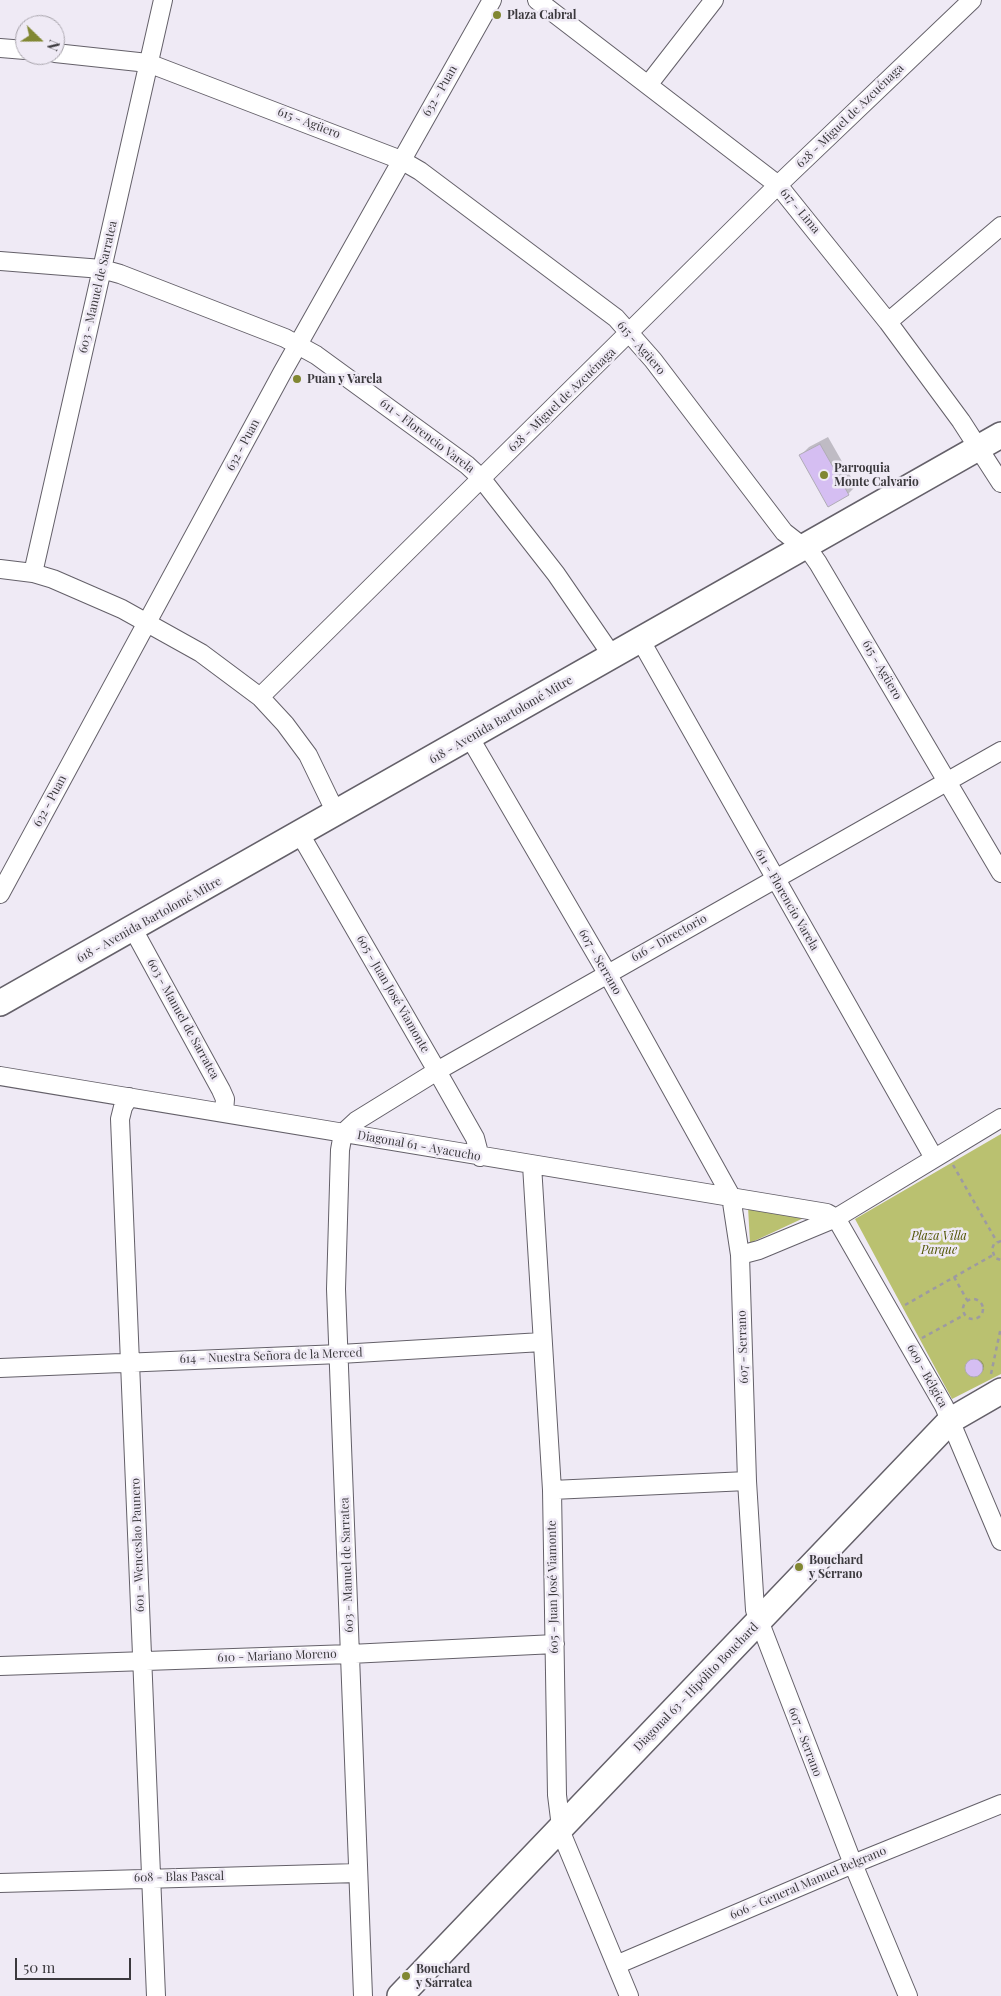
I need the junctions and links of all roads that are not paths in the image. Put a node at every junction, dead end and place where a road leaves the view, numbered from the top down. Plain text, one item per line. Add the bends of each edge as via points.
1 (162, 0) edge
2 (492, 0) edge
3 (537, 0) edge
4 (714, 0) edge
5 (972, 0) edge
6 (0, 48) edge
7 (15, 49) edge
8 (65, 54) edge
9 (148, 63) junction
10 (648, 85) junction
11 (401, 160) junction
12 (778, 185) junction
13 (1001, 226) edge
14 (0, 261) edge
15 (102, 269) junction
16 (888, 322) junction
17 (631, 333) junction
18 (298, 344) junction
19 (1001, 435) edge
20 (978, 447) junction
21 (482, 478) junction
22 (1001, 483) edge
23 (802, 546) junction
24 (0, 570) edge
25 (33, 573) junction
26 (147, 622) junction
27 (641, 641) junction
28 (613, 657) junction
29 (260, 697) junction
30 (470, 738) junction
31 (1001, 750) edge
32 (948, 781) junction
33 (336, 813) junction
34 (300, 834) junction
35 (1001, 873) edge
36 (775, 880) junction
37 (0, 894) edge
38 (133, 928) junction
39 (607, 973) junction
40 (0, 1004) edge
41 (438, 1070) junction
42 (0, 1076) edge
43 (129, 1097) junction
44 (224, 1112) junction
45 (1001, 1118) edge
46 (343, 1133) junction
47 (940, 1155) junction
48 (480, 1157) junction
49 (532, 1165) junction
50 (731, 1196) junction
51 (836, 1218) junction
52 (740, 1254) junction
53 (542, 1342) junction
54 (340, 1354) junction
55 (131, 1362) junction
56 (0, 1368) edge
57 (993, 1395) edge
58 (951, 1420) junction
59 (747, 1481) junction
60 (552, 1490) junction
61 (1001, 1541) edge
62 (759, 1622) junction
63 (554, 1644) junction
64 (350, 1654) junction
65 (143, 1662) junction
66 (0, 1666) edge
67 (1001, 1804) edge
68 (561, 1827) junction
69 (853, 1864) junction
70 (358, 1874) junction
71 (152, 1878) junction
72 (0, 1883) edge
73 (616, 1965) junction
74 (156, 1996) edge
75 (364, 1996) edge
76 (400, 1996) edge
77 (629, 1996) edge
78 (908, 1996) edge

1 - 9 street, 603 - Manuel de Sarratea
2 - 11 street, 632 - Puan
3 - 10 street, 617 - Lima
4 - 10 street
5 - 12 street, 628 - Miguel de Azcuénaga
6 - 7 street
8 - 9 street, 615 - Agüero
9 - 11 street, 615 - Agüero
9 - 15 street, 603 - Manuel de Sarratea
10 - 12 street, 617 - Lima
11 - 17 street, 615 - Agüero via 616,318
11 - 18 street, 632 - Puan
12 - 16 street, 617 - Lima
12 - 17 street, 628 - Miguel de Azcuénaga
13 - 16 street
14 - 15 street, 611 - Florencio Varela
15 - 18 street, 611 - Florencio Varela
15 - 25 street, 603 - Manuel de Sarratea
16 - 20 street, 617 - Lima
17 - 21 street, 628 - Miguel de Azcuénaga
17 - 23 street, 615 - Agüero via 784,532
18 - 21 street, 611 - Florencio Varela
18 - 26 street, 632 - Puan
19 - 20 main road, 618 - Avenida Bartolomé Mitre
20 - 22 street, 617 - Lima
20 - 23 main road, 618 - Avenida Bartolomé Mitre
21 - 28 street, 611 - Florencio Varela via 556,574
21 - 29 street, 628 - Miguel de Azcuénaga
23 - 27 main road, 618 - Avenida Bartolomé Mitre
23 - 32 street, 615 - Agüero via 826,574
24 - 25 street
25 - 26 street
26 - 29 street via 201,653
26 - 37 street, 632 - Puan
27 - 28 main road, 618 - Avenida Bartolomé Mitre
27 - 36 street, 611 - Florencio Varela
28 - 30 main road, 618 - Avenida Bartolomé Mitre
29 - 33 street via 308,755
30 - 33 main road, 618 - Avenida Bartolomé Mitre
30 - 39 street, 607 - Serrano
31 - 32 street, 616 - Directorio
32 - 35 street, 615 - Agüero
32 - 36 street, 616 - Directorio
33 - 34 main road, 618 - Avenida Bartolomé Mitre
34 - 38 main road, 618 - Avenida Bartolomé Mitre
34 - 41 street, 605 - Juan José Viamonte
36 - 39 street, 616 - Directorio
36 - 47 street, 611 - Florencio Varela
38 - 40 main road, 618 - Avenida Bartolomé Mitre
38 - 44 street, 603 - Manuel de Sarratea via 221,1090 225,1099
39 - 41 street, 616 - Directorio
39 - 50 street, 607 - Serrano
41 - 46 street, 616 - Directorio via 356,1121
41 - 48 street, 605 - Juan José Viamonte via 475,1138
42 - 43 street, Diagonal 61 - Ayacucho
43 - 44 street, Diagonal 61 - Ayacucho
43 - 55 street, 601 - Wenceslao Paunero via 120,1119
44 - 46 street, Diagonal 61 - Ayacucho
45 - 47 street
46 - 48 street, Diagonal 61 - Ayacucho
46 - 54 street, 603 - Manuel de Sarratea via 336,1289
47 - 51 street
48 - 49 street, Diagonal 61 - Ayacucho
49 - 50 street, Diagonal 61 - Ayacucho
49 - 53 street, 605 - Juan José Viamonte
50 - 51 street, Diagonal 61 - Ayacucho via 827,1213
50 - 52 street, 607 - Serrano
51 - 52 street via 759,1250
51 - 58 street, 609 - Bélgica
52 - 59 street, 607 - Serrano
53 - 54 street, 614 - Nuestra Señora de la Merced
53 - 60 street, 605 - Juan José Viamonte
54 - 55 street, 614 - Nuestra Señora de la Merced
54 - 64 street, 603 - Manuel de Sarratea
55 - 56 street, 614 - Nuestra Señora de la Merced
55 - 65 street, 601 - Wenceslao Paunero
57 - 58 main road, Diagonal 63 - Hipólito Bouchard
58 - 61 street, 609 - Bélgica
58 - 62 main road, Diagonal 63 - Hipólito Bouchard
59 - 60 street
59 - 62 street, 607 - Serrano via 753,1595
60 - 63 street, 605 - Juan José Viamonte
62 - 68 main road, Diagonal 63 - Hipólito Bouchard
62 - 69 street, 607 - Serrano
63 - 64 street, 610 - Mariano Moreno
63 - 68 street, 605 - Juan José Viamonte
64 - 65 street, 610 - Mariano Moreno
64 - 70 street, 603 - Manuel de Sarratea
65 - 66 street, 610 - Mariano Moreno
65 - 71 street, 601 - Wenceslao Paunero
67 - 69 street, 606 - General Manuel Belgrano
68 - 73 street, 605 - Juan José Viamonte via 562,1837
68 - 76 main road, Diagonal 63 - Hipólito Bouchard
69 - 73 street, 606 - General Manuel Belgrano
69 - 78 street, 607 - Serrano
70 - 71 street, 608 - Blas Pascal
70 - 75 street, 603 - Manuel de Sarratea
71 - 72 street, 608 - Blas Pascal
71 - 74 street, 601 - Wenceslao Paunero
73 - 77 street, 605 - Juan José Viamonte

